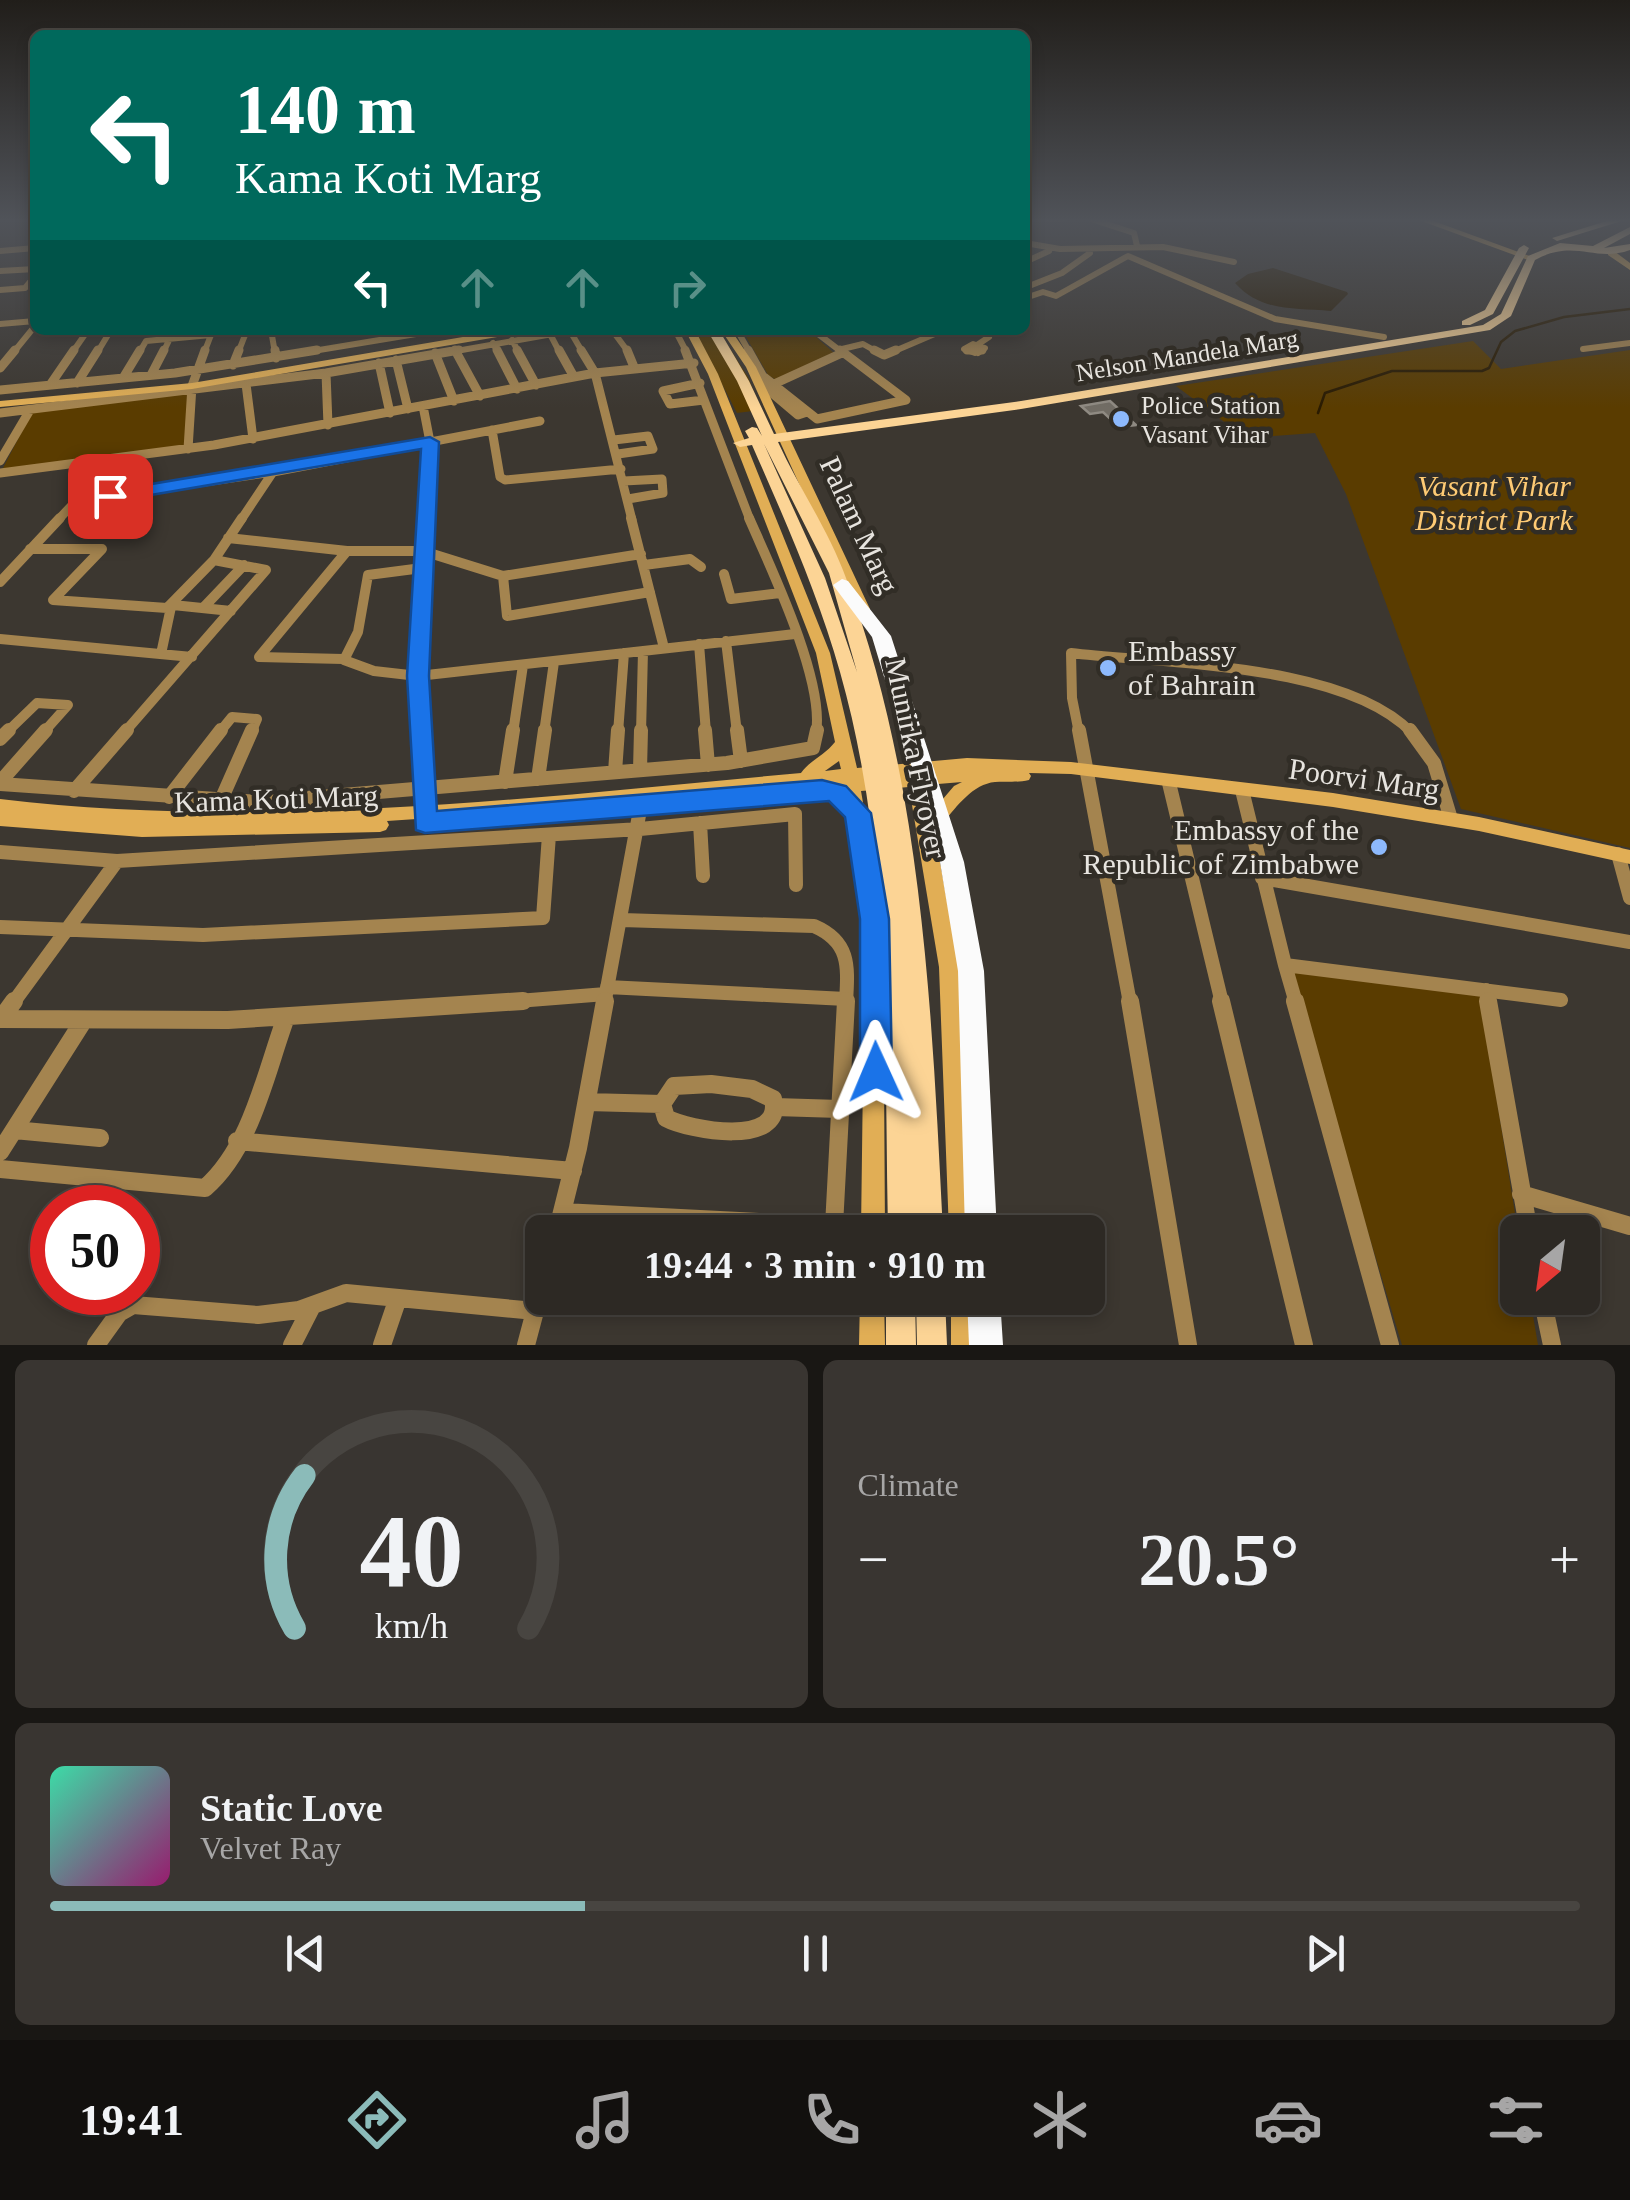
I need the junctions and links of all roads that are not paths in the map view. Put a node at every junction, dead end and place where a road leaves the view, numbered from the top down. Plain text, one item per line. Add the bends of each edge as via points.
1 (29, 282) edge
2 (1082, 282) edge
3 (1188, 282) edge
4 (1508, 282) edge
5 (1516, 282) edge
6 (1030, 286) edge
7 (0, 287) edge
8 (1043, 292) junction
9 (1030, 298) edge
10 (1030, 302) edge
11 (1037, 306) dead end
12 (30, 321) edge
13 (0, 324) edge
14 (30, 327) edge
15 (85, 335) edge
16 (108, 335) edge
17 (191, 335) edge
18 (211, 335) edge
19 (245, 335) edge
20 (272, 335) edge
21 (341, 335) edge
22 (365, 335) edge
23 (397, 335) edge
24 (456, 335) edge
25 (512, 335) edge
26 (524, 335) edge
27 (550, 335) edge
28 (575, 335) edge
29 (616, 335) edge
30 (626, 335) edge
31 (678, 335) edge
32 (692, 335) edge
33 (704, 335) edge
34 (716, 335) edge
35 (729, 335) edge
36 (740, 335) edge
37 (819, 335) edge
38 (932, 335) edge
39 (984, 335) edge
40 (171, 336) junction
41 (508, 337) junction
42 (1384, 337) junction
43 (367, 342) junction
44 (493, 343) junction
45 (1630, 343) edge
46 (978, 345) dead end
47 (344, 346) junction
48 (1583, 349) dead end
49 (456, 350) junction
50 (840, 351) junction
51 (629, 352) junction
52 (435, 354) junction
53 (276, 358) junction
54 (396, 360) junction
55 (694, 363) junction
56 (379, 364) junction
57 (232, 365) junction
58 (634, 367) junction
59 (0, 368) edge
60 (326, 373) junction
61 (595, 373) junction
62 (151, 375) junction
63 (764, 377) junction
64 (123, 378) junction
65 (574, 378) junction
66 (195, 382) junction
67 (77, 383) junction
68 (246, 384) junction
69 (700, 384) junction
70 (774, 384) junction
71 (536, 385) junction
72 (50, 386) junction
73 (516, 389) junction
74 (0, 390) edge
75 (480, 396) junction
76 (704, 400) junction
77 (454, 401) junction
78 (0, 402) edge
79 (423, 406) junction
80 (408, 409) junction
81 (30, 410) junction
82 (864, 410) junction
83 (807, 412) junction
84 (390, 413) junction
85 (0, 414) edge
86 (883, 416) junction
87 (540, 421) dead end
88 (818, 422) junction
89 (328, 425) junction
90 (492, 430) junction
91 (780, 434) junction
92 (253, 439) junction
93 (738, 439) junction
94 (614, 440) junction
95 (430, 442) junction
96 (188, 449) junction
97 (618, 454) junction
98 (0, 461) edge
99 (96, 461) junction
100 (273, 472) junction
101 (0, 473) edge
102 (623, 475) junction
103 (628, 499) junction
104 (76, 501) junction
105 (228, 538) junction
106 (30, 549) junction
107 (347, 551) junction
108 (423, 551) junction
109 (643, 559) junction
110 (214, 560) junction
111 (244, 564) junction
112 (701, 566) dead end
113 (422, 568) junction
114 (724, 574) dead end
115 (503, 576) junction
116 (0, 582) edge
117 (842, 585) junction
118 (650, 592) junction
119 (780, 593) junction
120 (172, 606) junction
121 (203, 608) junction
122 (232, 611) junction
123 (795, 634) junction
124 (0, 639) edge
125 (726, 641) junction
126 (699, 644) junction
127 (664, 648) junction
128 (642, 651) junction
129 (624, 653) junction
130 (162, 654) junction
131 (192, 656) junction
132 (343, 659) junction
133 (554, 662) junction
134 (522, 666) junction
135 (418, 676) junction
136 (0, 739) edge
137 (843, 743) junction
138 (741, 761) junction
139 (708, 765) junction
140 (640, 770) junction
141 (615, 772) junction
142 (1088, 772) junction
143 (915, 773) junction
144 (989, 776) junction
145 (796, 778) junction
146 (538, 779) junction
147 (851, 781) junction
148 (505, 782) junction
149 (0, 783) edge
150 (1168, 783) junction
151 (420, 788) junction
152 (822, 790) junction
153 (1242, 790) junction
154 (74, 791) junction
155 (168, 797) junction
156 (221, 800) junction
157 (642, 801) junction
158 (0, 806) edge
159 (858, 813) junction
160 (424, 818) junction
161 (0, 819) edge
162 (1451, 819) junction
163 (700, 823) junction
164 (640, 829) junction
165 (549, 835) junction
166 (928, 835) junction
167 (0, 852) edge
168 (1624, 856) edge
169 (117, 862) junction
170 (935, 875) junction
171 (703, 876) dead end
172 (868, 878) junction
173 (1262, 878) junction
174 (796, 885) dead end
175 (1630, 898) edge
176 (622, 920) junction
177 (0, 927) edge
178 (64, 934) junction
179 (1630, 942) edge
180 (1285, 965) junction
181 (1486, 990) junction
182 (606, 991) junction
183 (846, 1000) junction
184 (1561, 1000) dead end
185 (1, 1020) edge
186 (285, 1020) junction
187 (82, 1023) junction
188 (586, 1102) junction
189 (662, 1104) junction
190 (775, 1107) junction
191 (840, 1109) junction
192 (14, 1130) junction
193 (100, 1138) dead end
194 (237, 1141) junction
195 (0, 1152) edge
196 (0, 1168) edge
197 (573, 1170) junction
198 (1520, 1194) junction
199 (563, 1212) junction
200 (562, 1215) edge
201 (874, 1215) edge
202 (902, 1215) edge
203 (928, 1215) edge
204 (960, 1215) edge
205 (981, 1215) edge
206 (1525, 1215) edge
207 (1630, 1226) edge
208 (398, 1298) junction
209 (311, 1308) junction
210 (525, 1310) edge
211 (535, 1315) edge
212 (872, 1315) edge
213 (901, 1315) edge
214 (931, 1315) edge
215 (963, 1315) edge
216 (985, 1315) edge
217 (1546, 1315) edge
218 (96, 1345) edge
219 (292, 1345) edge
220 (382, 1345) edge
221 (526, 1345) edge
222 (872, 1345) edge
223 (901, 1345) edge
224 (932, 1345) edge
225 (964, 1345) edge
226 (986, 1345) edge
227 (1188, 1345) edge
228 (1304, 1345) edge
229 (1390, 1345) edge
230 (1552, 1345) edge

1 - 7 street via 25,288
2 - 8 street via 1056,296
3 - 42 street via 1275,319
4 - 42 main road, Nelson Mandela Marg via 1478,320
5 - 91 main road, Nelson Mandela Marg via 1506,316 1486,328 1132,388
6 - 8 street
8 - 9 street
10 - 11 street
12 - 13 street
14 - 59 street
15 - 72 street
16 - 67 street
17 - 40 street
18 - 66 street
19 - 57 street
20 - 53 street
21 - 47 street
22 - 43 street
23 - 43 street
24 - 66 main road
25 - 41 main road
26 - 41 main road
27 - 65 street
28 - 61 street
29 - 51 street
30 - 51 street
31 - 55 street
32 - 93 main road
33 - 202 main road, Munirka Flyover via 725,368 825,598 855,704 896,968
34 - 117 main road, Munirka Flyover
35 - 91 main road, Palam Marg via 751,366
36 - 63 street
37 - 50 street
38 - 50 street via 884,354 861,344
39 - 46 street via 989,338
40 - 62 street
40 - 64 street via 146,341
41 - 44 street
41 - 66 main road
41 - 71 street
42 - 86 main road, Nelson Mandela Marg
43 - 47 street
44 - 49 street
44 - 73 street
45 - 48 street
47 - 53 street
49 - 52 street
49 - 75 street
50 - 70 street
50 - 82 street via 906,400
51 - 58 street
52 - 54 street
52 - 77 street
53 - 57 street
54 - 56 street
54 - 80 street
55 - 58 street
55 - 69 street
56 - 60 street
56 - 84 street
57 - 66 street
58 - 61 street
60 - 68 street
60 - 89 street
61 - 65 street
61 - 94 street
62 - 64 street
62 - 66 street
63 - 70 street
63 - 83 street via 780,401 798,415
64 - 67 street
65 - 71 street
66 - 68 street
66 - 78 main road
66 - 81 street
66 - 96 street
67 - 72 street
68 - 92 street
69 - 76 street
69 - 76 street via 663,392 669,404
70 - 83 street
71 - 73 street
72 - 74 street
73 - 75 street
75 - 77 street
76 - 119 street
77 - 79 street
79 - 80 street
79 - 95 street
80 - 84 street
81 - 85 street
81 - 98 street
82 - 86 street
82 - 88 street
83 - 88 street
84 - 89 street
86 - 88 main road, Nelson Mandela Marg
87 - 90 street
88 - 91 main road, Nelson Mandela Marg
89 - 92 street
90 - 95 street
90 - 102 street via 505,480
91 - 93 main road, Nelson Mandela Marg
91 - 143 main road, Palam Marg via 880,648
92 - 96 street
93 - 137 main road via 823,653
94 - 97 street
94 - 97 street via 648,436 653,449
95 - 100 street
95 - 108 street
96 - 99 street
97 - 102 street
99 - 101 street
99 - 104 street
100 - 104 street
100 - 105 street
102 - 103 street
102 - 103 street via 662,479 663,493
103 - 109 street
104 - 106 street
105 - 107 street
105 - 110 street
106 - 116 street
106 - 120 street via 102,549 53,600
107 - 108 street
107 - 132 street via 259,658
108 - 113 street
108 - 115 street
109 - 112 street via 690,559
109 - 115 street
109 - 118 street
110 - 111 street
110 - 120 street
111 - 121 street
111 - 122 street via 266,571
113 - 132 street via 368,575 358,632
113 - 135 street
114 - 119 street via 731,599
115 - 118 street via 507,616
117 - 203 main road, Munirka Flyover via 908,886 919,983
117 - 205 highway via 881,636 952,862 971,971
118 - 127 street
119 - 123 street
120 - 121 street
120 - 130 street
121 - 122 street
122 - 131 street
123 - 125 street
123 - 138 street via 816,712 816,743
124 - 130 street
125 - 126 street
125 - 138 street
126 - 127 street
126 - 139 street
127 - 128 street
128 - 129 street
128 - 140 street
129 - 133 street
129 - 141 street
130 - 131 street
131 - 154 street
132 - 135 street
133 - 134 street
133 - 146 street
134 - 135 street
134 - 148 street
135 - 151 street
136 - 149 street via 38,703 68,705
137 - 145 main road via 819,770
137 - 147 main road
138 - 139 street
139 - 140 street
140 - 141 street
141 - 146 street
142 - 143 main road, Poorvi Marg via 967,764
142 - 144 main road, Poorvi Marg
142 - 150 main road, Poorvi Marg
142 - 162 street via 1071,653 1308,680 1338,690 1421,737 1447,789
142 - 227 street
143 - 144 main road, Poorvi Marg
143 - 147 main road
143 - 166 main road, Palam Marg
144 - 166 main road via 947,803
145 - 147 main road, Kama Koti Marg
145 - 157 main road, Kama Koti Marg
146 - 148 street
147 - 152 main road, Kama Koti Marg
147 - 159 main road
148 - 151 street
149 - 154 street
150 - 153 main road, Poorvi Marg
150 - 228 street
151 - 156 street
151 - 160 street
152 - 157 main road, Kama Koti Marg
152 - 159 main road via 837,793
153 - 162 main road, Poorvi Marg
153 - 173 street
154 - 155 street
155 - 156 street
155 - 156 street via 232,717 257,719
157 - 160 main road, Kama Koti Marg
157 - 164 street
158 - 160 main road, Kama Koti Marg via 60,814
159 - 172 main road
160 - 161 main road, Kama Koti Marg via 142,830
162 - 168 main road, Poorvi Marg
163 - 164 street
163 - 171 street
163 - 174 street via 795,814
164 - 165 street
164 - 176 street
165 - 169 street
165 - 178 street via 543,918 244,933
166 - 170 main road, Palam Marg
167 - 169 street
168 - 175 street
169 - 178 street
170 - 172 main road via 923,862 896,856 874,863
170 - 204 main road, Palam Marg via 949,967
172 - 201 main road via 874,919
173 - 179 street
173 - 180 street
176 - 182 street
176 - 183 street via 822,928 847,956
177 - 178 street
178 - 185 street
180 - 181 street
180 - 229 street
181 - 184 street
181 - 198 street
182 - 183 street
182 - 186 street
182 - 188 street
183 - 191 street
185 - 187 street
186 - 187 street
186 - 194 street
187 - 192 street
188 - 189 street
188 - 197 street
189 - 190 street via 674,1086 689,1084 758,1090
189 - 190 street via 666,1118 683,1127 748,1131 763,1126
190 - 191 street
191 - 199 street via 834,1226
192 - 193 street
192 - 195 street
194 - 196 street via 217,1179 200,1189
194 - 197 street
197 - 199 street
198 - 206 street
198 - 207 street
199 - 200 street
208 - 209 street via 343,1293
208 - 210 street
208 - 220 street
209 - 218 street via 258,1315 133,1305
209 - 219 street
211 - 221 street
212 - 222 main road
213 - 223 main road
214 - 224 main road
215 - 225 main road
216 - 226 highway
217 - 230 street

